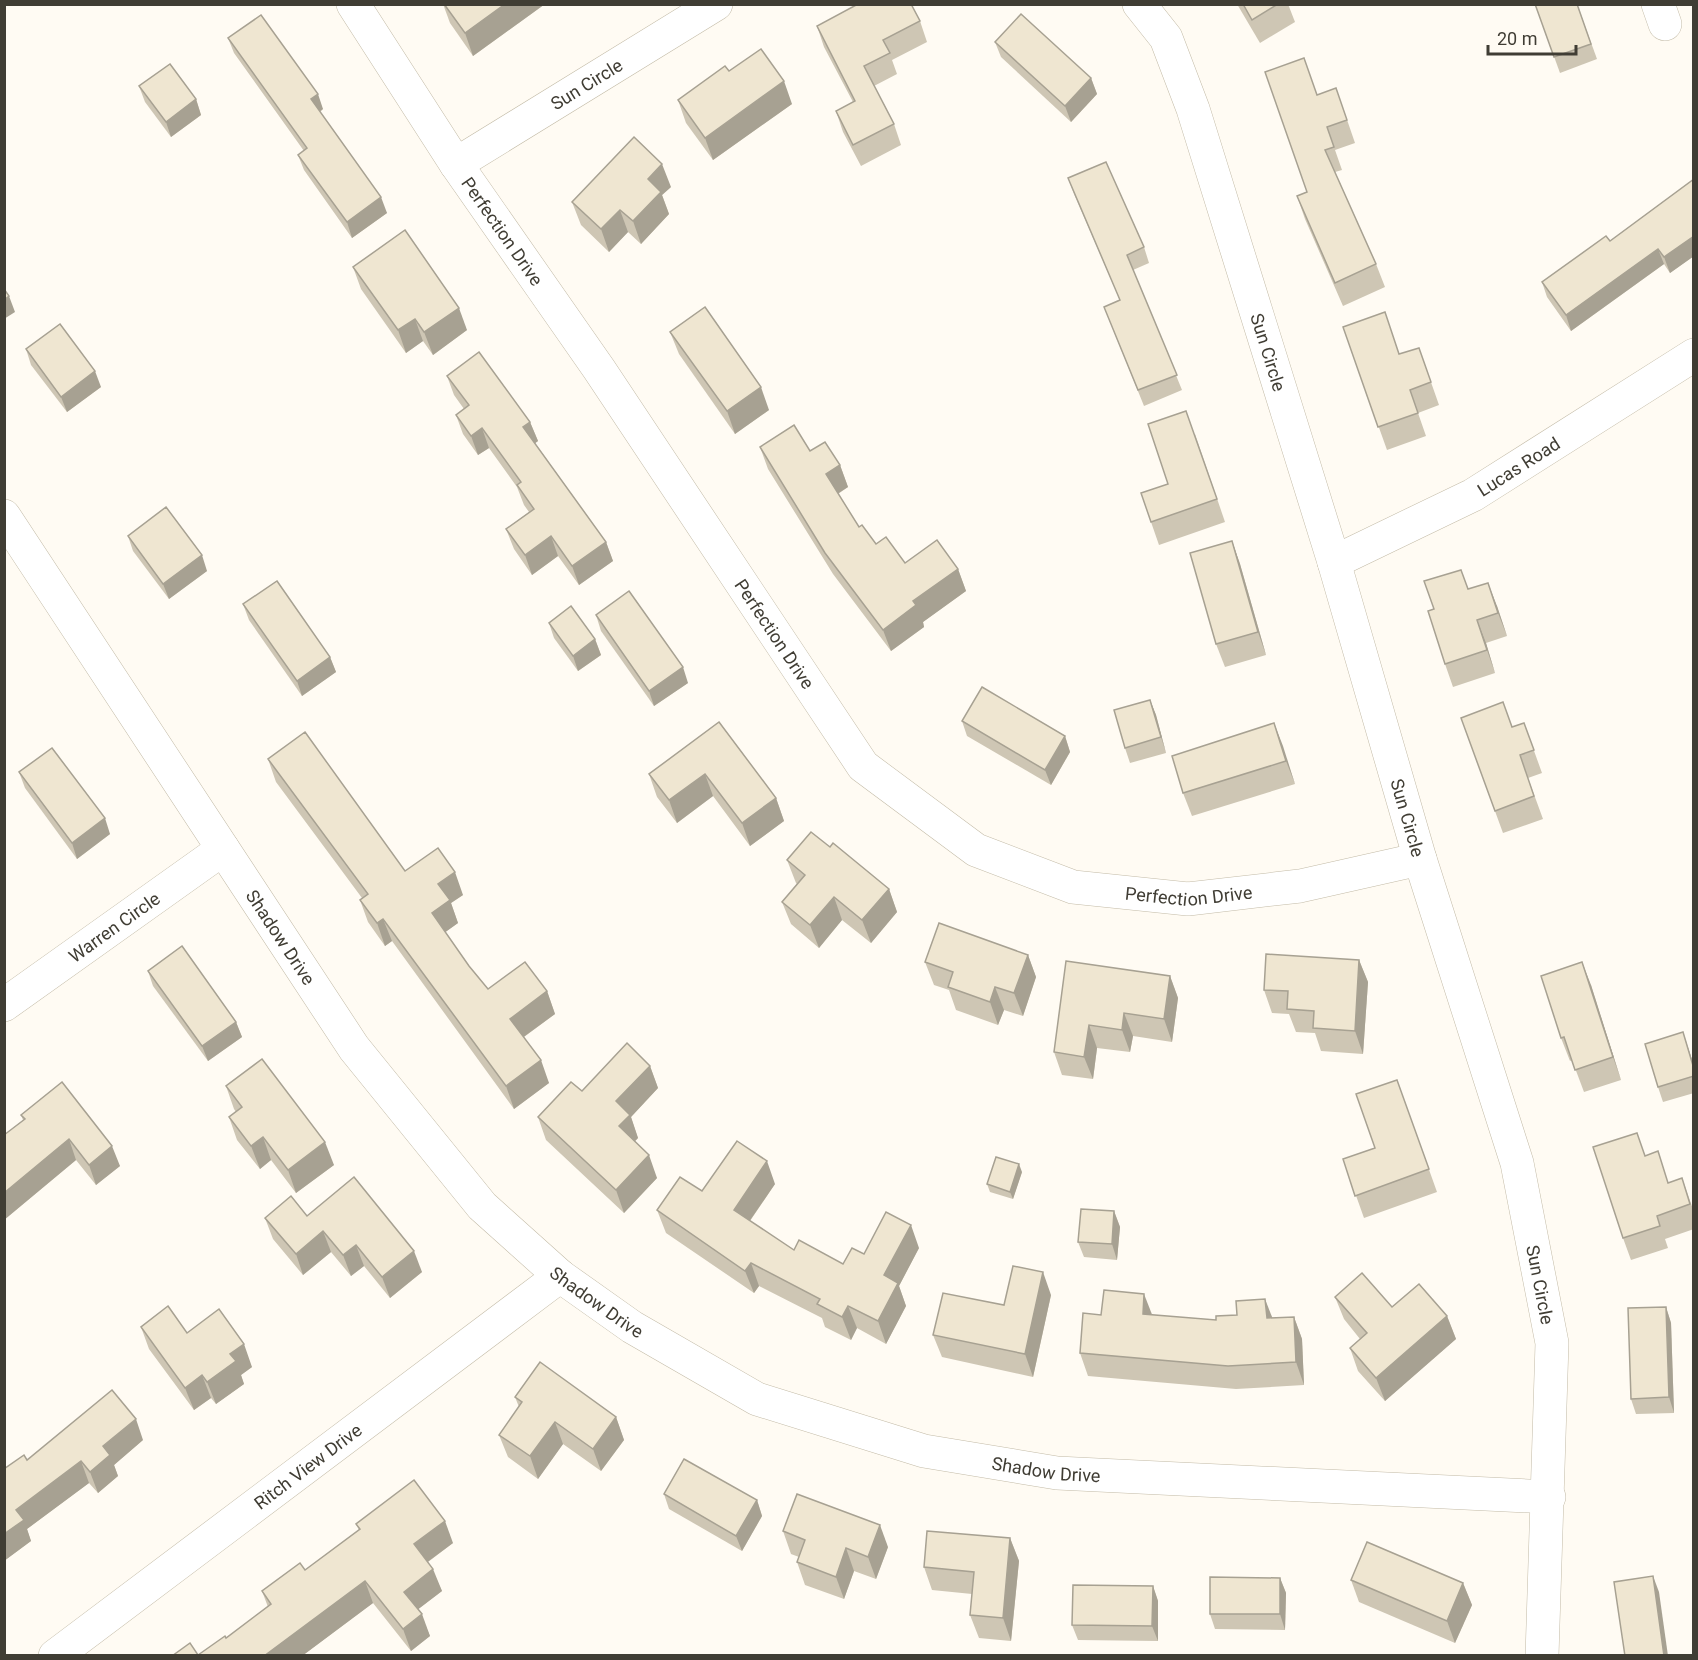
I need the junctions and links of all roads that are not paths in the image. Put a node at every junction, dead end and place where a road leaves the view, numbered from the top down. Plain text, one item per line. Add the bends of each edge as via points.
1 (353, 4) edge
2 (716, 4) edge
3 (1139, 4) edge
4 (456, 164) junction
5 (1694, 355) edge
6 (4, 516) edge
7 (1334, 562) junction
8 (223, 849) junction
9 (1420, 859) junction
10 (4, 1005) edge
11 (560, 1276) junction
12 (1549, 1497) junction
13 (55, 1656) edge
14 (1542, 1656) edge

1 - 4 street, Perfection Drive
2 - 4 street, Sun Circle
3 - 7 street, Sun Circle via 1166,38 1193,109
4 - 9 street, Perfection Drive via 599,369 863,766 976,850 1073,887 1188,900 1300,886
5 - 7 street, Lucas Road via 1473,495
6 - 8 street, Shadow Drive
7 - 9 street, Sun Circle
8 - 10 street, Warren Circle
8 - 11 street, Shadow Drive via 354,1048 482,1206
9 - 12 street, Sun Circle via 1517,1163 1552,1343
11 - 12 street, Shadow Drive via 632,1327 757,1399 924,1451 1057,1473
11 - 13 street, Ritch View Drive
12 - 14 street, Sun Circle

